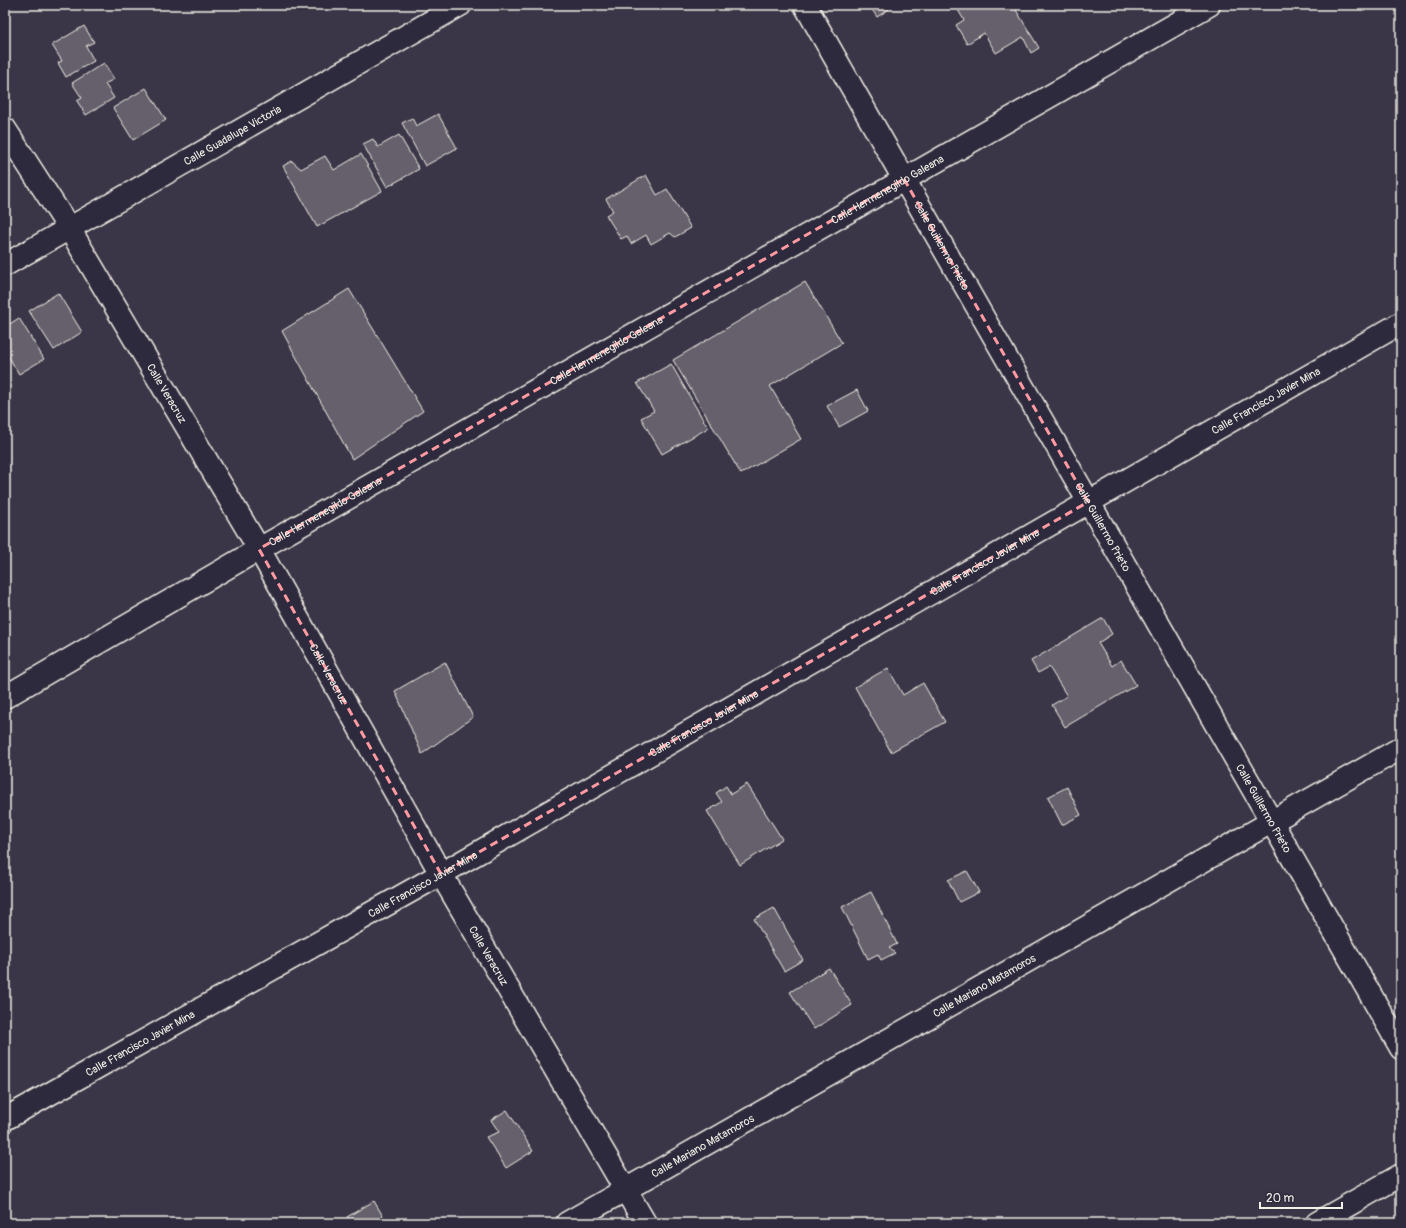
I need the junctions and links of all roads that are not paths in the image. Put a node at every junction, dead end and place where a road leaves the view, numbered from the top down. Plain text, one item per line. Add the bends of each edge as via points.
1 (460, 5) edge
2 (805, 5) edge
3 (1209, 5) edge
4 (5, 129) edge
5 (904, 180) junction
6 (69, 228) junction
7 (5, 265) edge
8 (1401, 323) edge
9 (1088, 502) junction
10 (259, 549) junction
11 (5, 697) edge
12 (1401, 748) edge
13 (1271, 821) junction
14 (441, 874) junction
15 (1401, 1048) edge
16 (5, 1119) edge
17 (1401, 1175) edge
18 (626, 1190) junction
19 (568, 1223) edge
20 (645, 1223) edge
21 (1317, 1223) edge

1 - 6 street, Calle Guadalupe Victoria
2 - 5 street, Calle Guillermo Prieto
3 - 5 street, Calle Hermenegildo Galeana
4 - 6 street, Calle Veracruz
5 - 9 street, Calle Guillermo Prieto
5 - 10 street, Calle Hermenegildo Galeana
6 - 7 street, Calle Guadalupe Victoria
6 - 10 street, Calle Veracruz
8 - 9 street, Calle Francisco Javier Mina
9 - 13 street, Calle Guillermo Prieto
9 - 14 street, Calle Francisco Javier Mina
10 - 11 street, Calle Hermenegildo Galeana
10 - 14 street, Calle Veracruz
12 - 13 street, Calle Mariano Matamoros
13 - 15 street, Calle Guillermo Prieto
13 - 18 street, Calle Mariano Matamoros
14 - 16 street, Calle Francisco Javier Mina
14 - 18 street, Calle Veracruz
17 - 21 street
18 - 19 street, Calle Mariano Matamoros
18 - 20 street, Calle Veracruz

